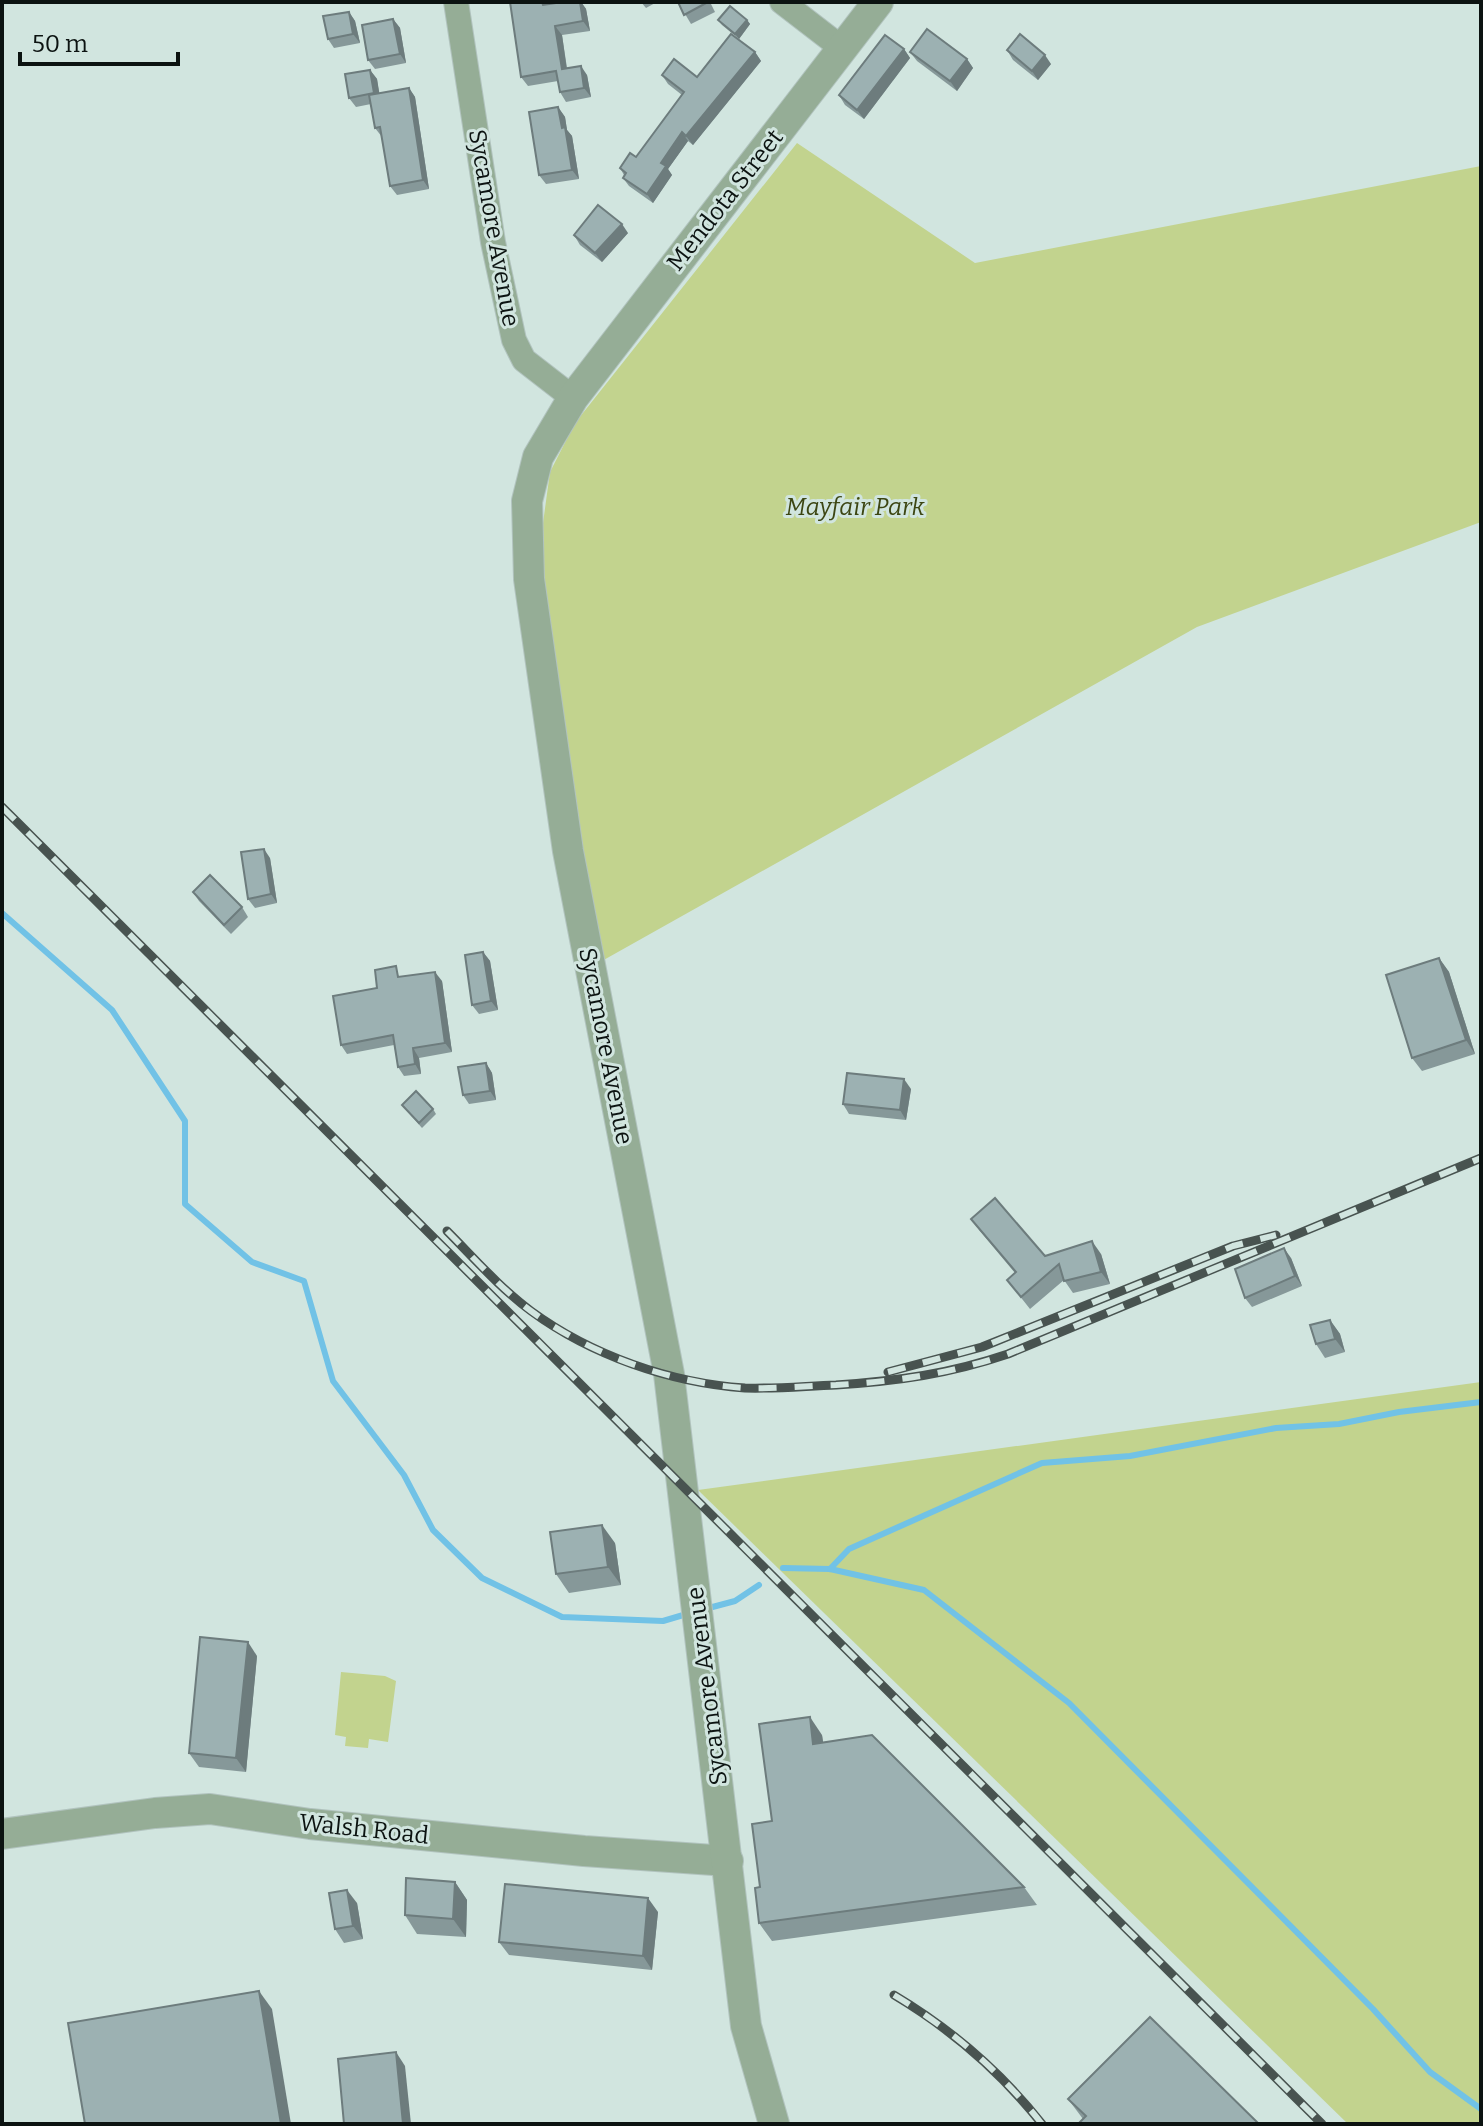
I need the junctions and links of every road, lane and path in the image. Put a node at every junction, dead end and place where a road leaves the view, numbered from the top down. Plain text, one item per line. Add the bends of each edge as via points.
1 (456, 2) edge
2 (782, 2) edge
3 (878, 2) edge
4 (843, 49) junction
5 (573, 398) junction
6 (2, 1834) edge
7 (728, 1861) junction
8 (774, 2124) edge

1 - 5 street, Sycamore Avenue via 493,242 514,340 524,360
2 - 4 street
3 - 4 street, Mendota Street
4 - 5 street, Mendota Street
5 - 7 street, Sycamore Avenue via 538,457 527,501 529,579 568,851 669,1374
6 - 7 street, Walsh Road via 210,1809 310,1824
7 - 8 street, Sycamore Avenue via 746,2026

